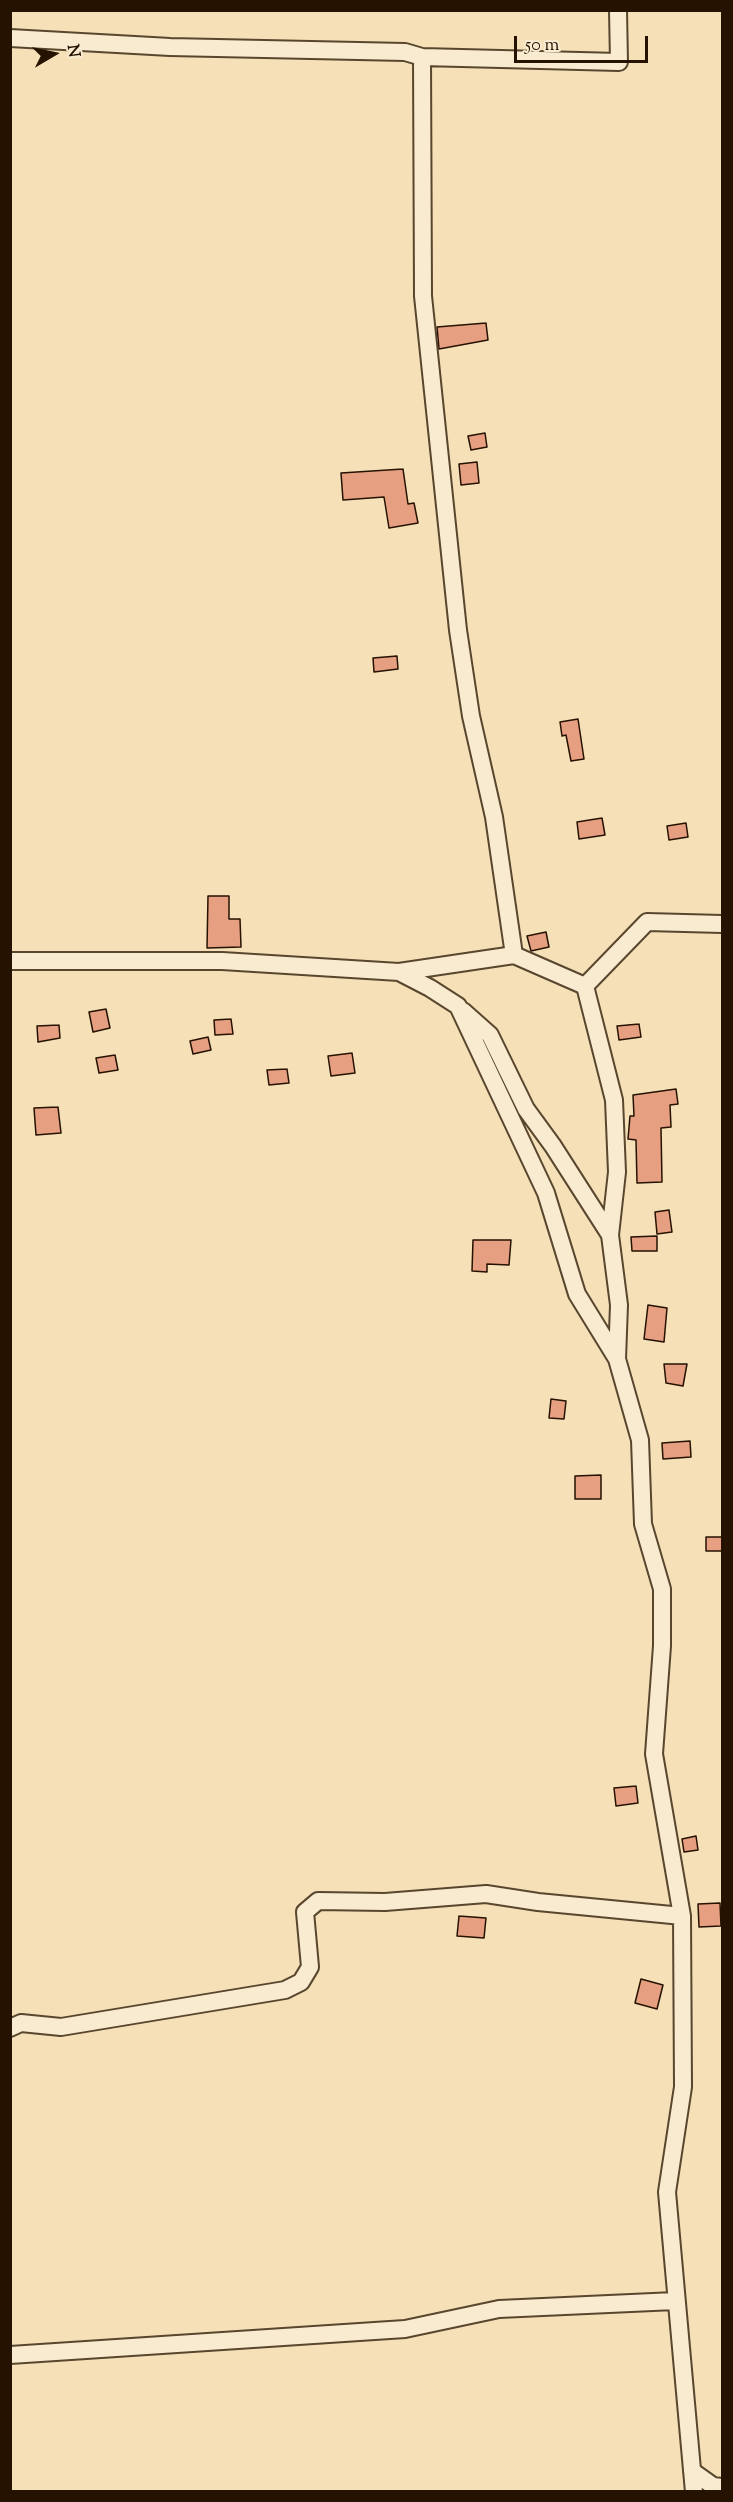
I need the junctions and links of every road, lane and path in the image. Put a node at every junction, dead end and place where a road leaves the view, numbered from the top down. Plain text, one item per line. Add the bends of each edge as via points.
1 (618, 10) edge
2 (10, 38) edge
3 (422, 57) junction
4 (723, 924) edge
5 (514, 955) junction
6 (10, 961) edge
7 (399, 972) junction
8 (585, 986) junction
9 (458, 1006) junction
10 (610, 1235) junction
11 (618, 1359) junction
12 (682, 1916) junction
13 (10, 2028) edge
14 (675, 2301) junction
15 (10, 2355) edge
16 (692, 2471) junction
17 (723, 2487) edge
18 (694, 2492) edge

1 - 3 street via 619,62
2 - 3 street via 170,47 405,52
3 - 5 street via 423,296 458,630 471,716 494,817
4 - 8 street via 647,922
5 - 7 street
5 - 8 street
6 - 7 street via 222,961
7 - 9 street
8 - 10 street via 614,1100 617,1172
9 - 10 street via 490,1035 526,1109
9 - 11 street via 546,1193 578,1294
10 - 11 street via 618,1305
11 - 12 street via 640,1440 643,1524 662,1589 654,1754
12 - 13 street via 486,1894 385,1902 318,1901 305,1912 310,1967 301,1982 285,1990 61,2027 21,2023
12 - 14 street via 683,2087 667,2192
14 - 15 street via 499,2309 405,2330
14 - 16 street
16 - 17 street via 713,2486
16 - 18 street

